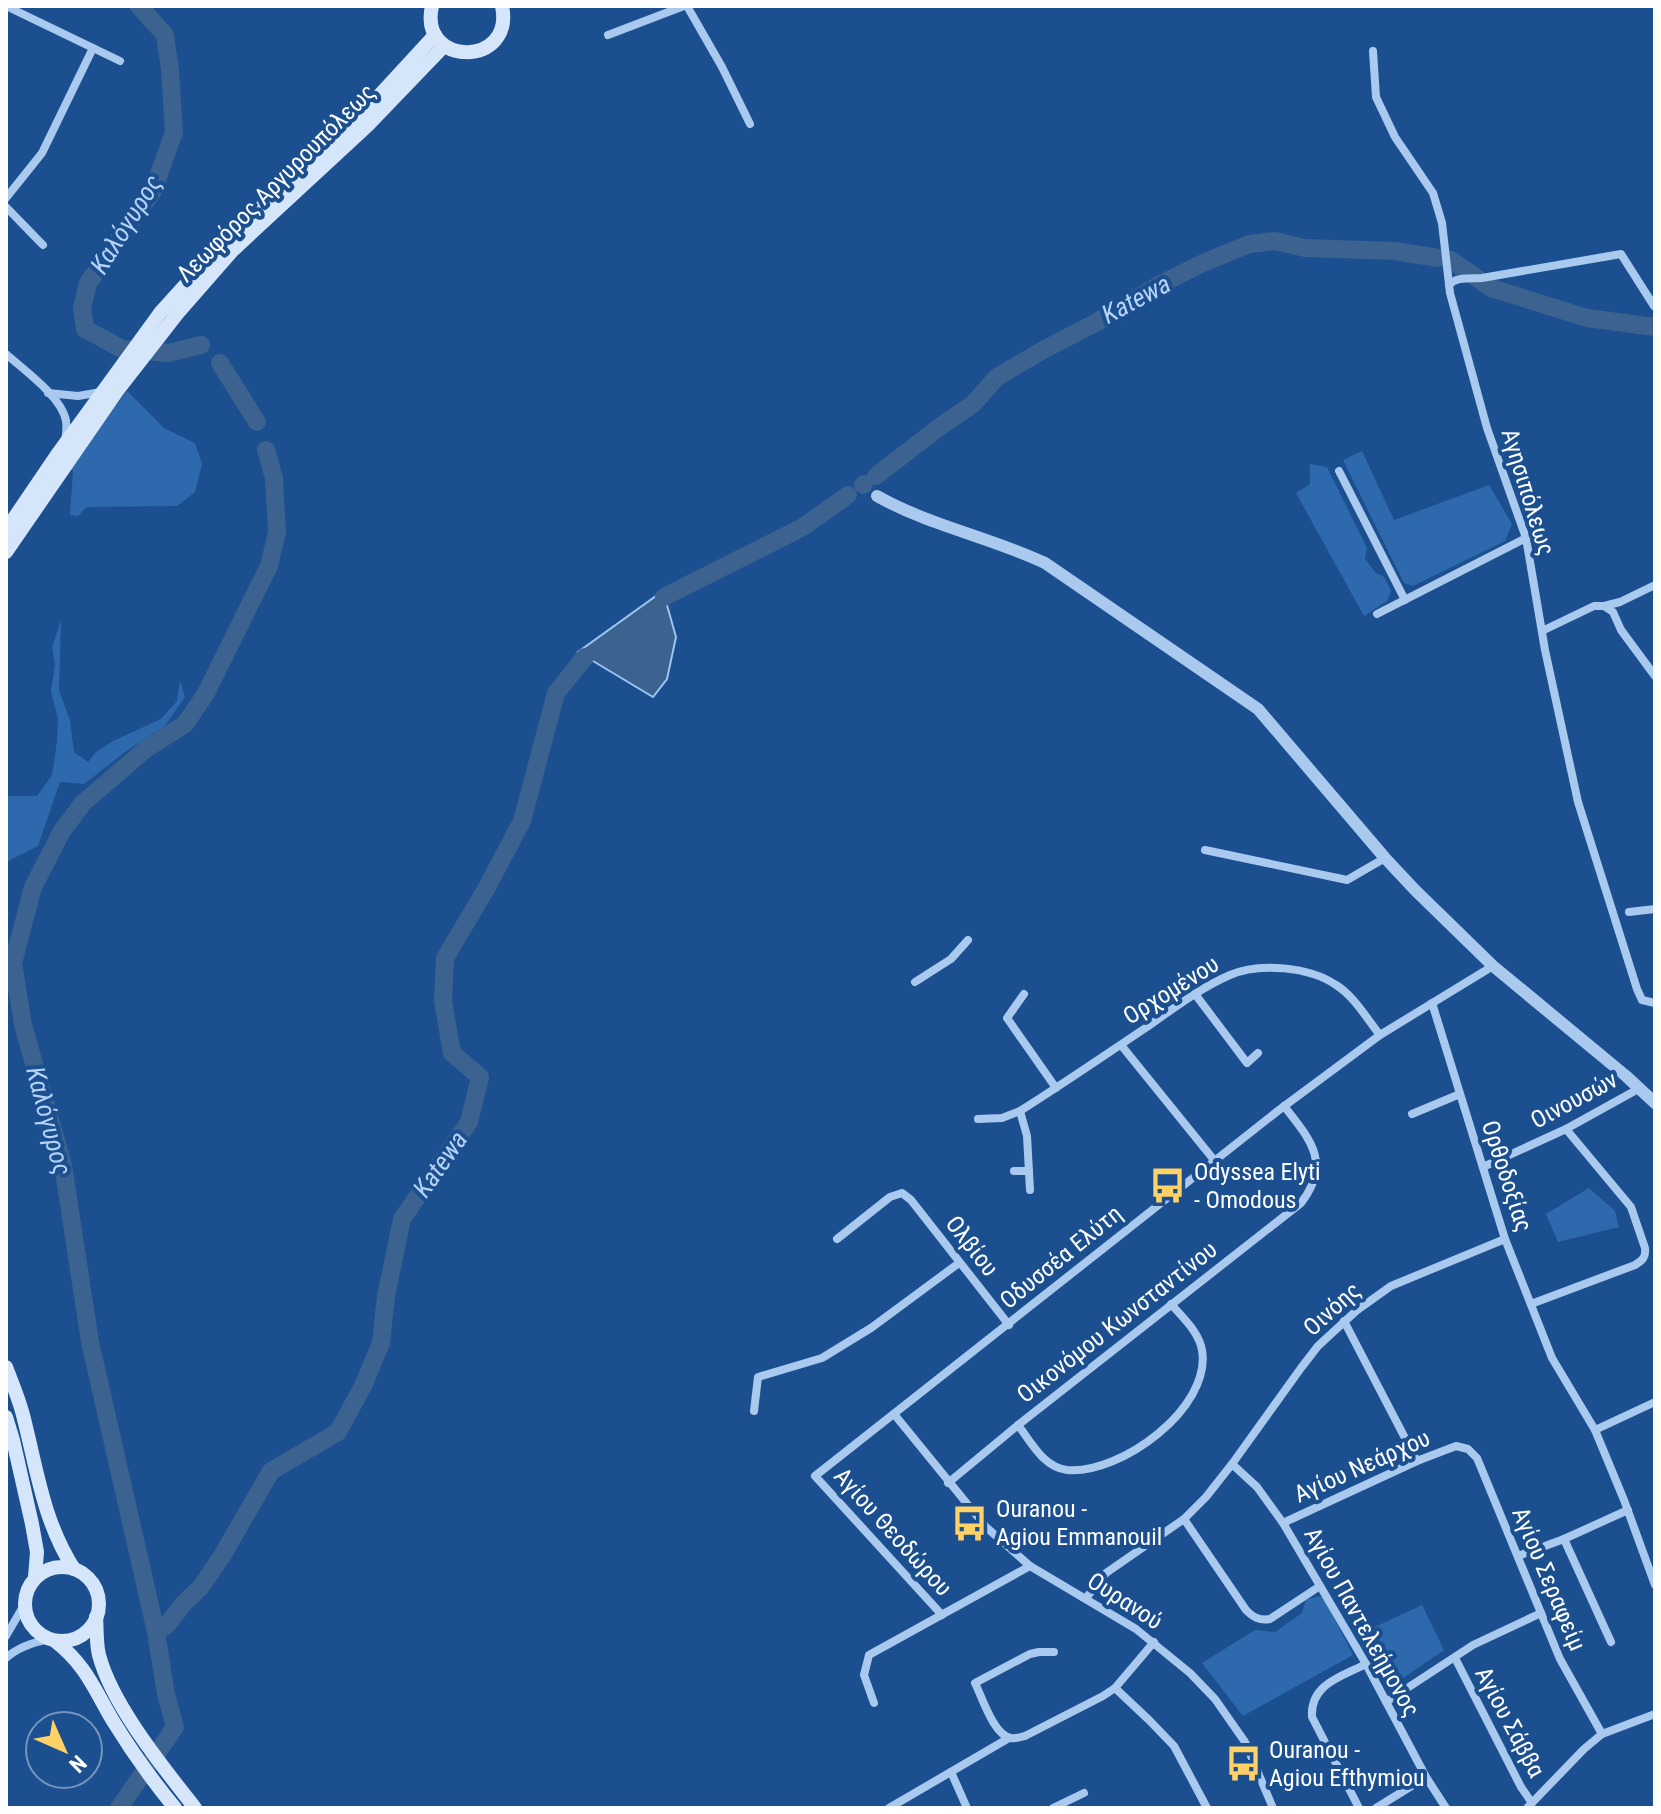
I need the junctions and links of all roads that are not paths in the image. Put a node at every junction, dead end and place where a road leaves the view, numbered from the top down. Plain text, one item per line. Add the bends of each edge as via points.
1 (6, 6) edge
2 (432, 6) edge
3 (502, 6) edge
4 (685, 6) edge
5 (608, 35) dead end
6 (440, 40) junction
7 (93, 48) junction
8 (1373, 51) dead end
9 (120, 61) dead end
10 (750, 124) dead end
11 (6, 198) edge
12 (6, 207) edge
13 (43, 245) dead end
14 (1449, 285) junction
15 (1654, 306) edge
16 (6, 354) edge
17 (109, 392) junction
18 (48, 393) junction
19 (65, 442) junction
20 (1339, 471) dead end
21 (877, 496) dead end
22 (6, 530) edge
23 (1526, 538) junction
24 (6, 552) edge
25 (1655, 585) edge
26 (1405, 600) junction
27 (1604, 606) junction
28 (1377, 614) dead end
29 (1542, 631) junction
30 (1655, 676) edge
31 (1205, 850) dead end
32 (1385, 858) junction
33 (1655, 909) edge
34 (1629, 912) dead end
35 (968, 940) dead end
36 (1493, 966) junction
37 (915, 982) dead end
38 (1024, 994) dead end
39 (1195, 994) junction
40 (1432, 1003) junction
41 (1655, 1003) edge
42 (1380, 1035) junction
43 (1121, 1045) junction
44 (1258, 1053) dead end
45 (1056, 1088) junction
46 (1640, 1088) junction
47 (1460, 1094) junction
48 (1655, 1103) edge
49 (1284, 1106) junction
50 (1020, 1111) junction
51 (1412, 1114) dead end
52 (978, 1119) dead end
53 (1566, 1129) junction
54 (1214, 1160) junction
55 (1483, 1167) junction
56 (1014, 1171) dead end
57 (1029, 1171) junction
58 (1030, 1190) dead end
59 (837, 1239) dead end
60 (1505, 1239) junction
61 (959, 1263) junction
62 (1171, 1304) junction
63 (1531, 1304) junction
64 (1344, 1321) junction
65 (1009, 1325) junction
66 (6, 1367) edge
67 (1655, 1402) edge
68 (754, 1411) dead end
69 (894, 1414) junction
70 (6, 1417) edge
71 (1018, 1425) junction
72 (1595, 1430) junction
73 (1456, 1446) joint
74 (1417, 1461) junction
75 (1232, 1464) junction
76 (815, 1476) joint
77 (948, 1483) junction
78 (1628, 1510) junction
79 (1184, 1519) junction
80 (1283, 1523) junction
81 (1564, 1539) junction
82 (1518, 1556) junction
83 (1030, 1566) junction
84 (74, 1569) junction
85 (35, 1577) junction
86 (1655, 1585) edge
87 (1320, 1586) junction
88 (1086, 1598) junction
89 (24, 1605) junction
90 (1541, 1613) junction
91 (942, 1615) junction
92 (96, 1617) junction
93 (6, 1636) edge
94 (52, 1640) junction
95 (1154, 1642) junction
96 (1611, 1642) dead end
97 (1054, 1652) dead end
98 (6, 1658) edge
99 (1455, 1658) junction
100 (1366, 1664) junction
101 (1115, 1688) junction
102 (1386, 1702) junction
103 (874, 1703) dead end
104 (1655, 1714) edge
105 (1602, 1734) junction
106 (1009, 1738) junction
107 (951, 1772) junction
108 (1426, 1777) junction
109 (1084, 1793) dead end
110 (1529, 1806) edge
111 (175, 1808) edge
112 (195, 1808) edge
113 (889, 1808) edge
114 (967, 1808) edge
115 (1053, 1808) edge
116 (1207, 1808) edge
117 (1273, 1808) edge
118 (1359, 1808) edge
119 (1376, 1808) edge
120 (1446, 1808) edge

1 - 7 street
2 - 6 main road via 431,25
3 - 6 main road via 503,27 489,46 467,53
4 - 5 street
4 - 10 street
6 - 17 main road, Λεωφόρος Αργυρουπόλεως via 369,124 233,250
6 - 17 main road, Λεωφόρος Αργυρουπόλεως via 225,241 160,313
7 - 9 street
7 - 11 street via 42,153
8 - 14 street, Αγησιπόλεως via 1376,97 1395,137 1433,193
12 - 13 street
14 - 15 street via 1621,254
14 - 23 street, Αγησιπόλεως via 1487,428
16 - 18 street
17 - 18 street
17 - 19 main road, Λεωφόρος Αργυρουπόλεως
17 - 24 main road, Λεωφόρος Αργυρουπόλεως
18 - 19 street via 61,407
19 - 22 main road, Λεωφόρος Αργυρουπόλεως
20 - 26 street
21 - 32 street via 1045,563 1245,698
23 - 26 street
23 - 29 street, Αγησιπόλεως
25 - 27 street
26 - 28 street
27 - 29 street
27 - 30 street
29 - 41 street, Αγησιπόλεως via 1578,802 1642,1000
31 - 32 street via 1347,880
32 - 36 street
33 - 34 street
35 - 37 street via 951,959
36 - 40 street, Οδυσσέα Ελύτη
36 - 46 street
38 - 45 street via 1007,1018
39 - 42 street, Ορχομένου via 1232,974 1295,970 1336,985
39 - 43 street, Ορχομένου
39 - 44 street via 1247,1063
40 - 42 street, Οδυσσέα Ελύτη
40 - 47 street, Ορθοδοξίας
42 - 49 street, Οδυσσέα Ελύτη
43 - 45 street, Ορχομένου
43 - 54 street
45 - 50 street, Ορχομένου
46 - 48 street
46 - 53 street, Οινουσών
47 - 51 street
47 - 55 street, Ορθοδοξίας
49 - 54 street, Οδυσσέα Ελύτη
49 - 62 street, Οικονόμου Κωνσταντίνου via 1314,1149 1313,1185 1301,1203
50 - 52 street, Ορχομένου
50 - 57 street
53 - 55 street, Οινουσών
53 - 63 street via 1631,1207 1645,1254 1635,1265
54 - 65 street, Οδυσσέα Ελύτη
55 - 60 street, Ορθοδοξίας
56 - 57 street
57 - 58 street
59 - 61 street, Ολβίου via 902,1193
60 - 63 street, Ορθοδοξίας
60 - 64 street, Οινόης via 1391,1286
61 - 65 street, Ολβίου
61 - 68 street via 822,1358 758,1377
62 - 71 street, Οικονόμου Κωνσταντίνου
62 - 71 street via 1197,1335 1203,1352 1200,1377 1168,1427 1100,1466 1065,1470 1044,1460
63 - 72 street, Ορθοδοξίας via 1552,1358
64 - 74 street
64 - 75 street, Οινόης via 1318,1346
65 - 69 street, Οδυσσέα Ελύτη
66 - 84 main road via 48,1515
67 - 72 street
69 - 76 street, Οδυσσέα Ελύτη
69 - 77 street, Ουρανού
70 - 85 main road via 32,1524
71 - 77 street, Οικονόμου Κωνσταντίνου
72 - 78 street, Ορθοδοξίας
73 - 74 street, Αγίου Νεάρχου
73 - 82 street, Αγίου Σεραφείμ via 1477,1458
74 - 80 street, Αγίου Νεάρχου
75 - 79 street, Οινόης
75 - 80 street, Αγίου Παντελεήμονος
76 - 91 street, Αγίου Θεοδώρου
77 - 83 street, Ουρανού
78 - 81 street
78 - 86 street, Ορθοδοξίας
79 - 87 street via 1252,1616 1275,1616
79 - 88 street, Οινόης via 1106,1573
80 - 87 street, Αγίου Παντελεήμονος
81 - 82 street
81 - 96 street
82 - 90 street, Αγίου Σεραφείμ
83 - 88 street, Ουρανού
83 - 91 street
84 - 85 main road via 60,1567
84 - 92 main road via 95,1588
85 - 89 main road
87 - 100 street, Αγίου Παντελεήμονος
88 - 95 street, Ουρανού
89 - 93 street
89 - 94 main road via 33,1628
90 - 99 street
90 - 105 street, Αγίου Σεραφείμ
91 - 103 street via 869,1655 864,1675
92 - 94 main road via 75,1639
92 - 112 main road via 99,1653 123,1707
94 - 98 street via 35,1642
94 - 111 main road via 82,1666 145,1770
95 - 101 street
95 - 117 street, Ουρανού via 1186,1668 1232,1722
97 - 106 street via 1030,1654 975,1683 995,1725
99 - 102 street
99 - 110 street, Αγίου Σάββα
100 - 102 street, Αγίου Παντελεήμονος
100 - 118 street via 1327,1684 1312,1707 1312,1717
101 - 106 street via 1025,1736
101 - 116 street via 1174,1746
102 - 108 street, Αγίου Παντελεήμονος
104 - 105 street
105 - 110 street
106 - 107 street
107 - 113 street
107 - 114 street
108 - 119 street
108 - 120 street, Αγίου Παντελεήμονος
109 - 115 street

